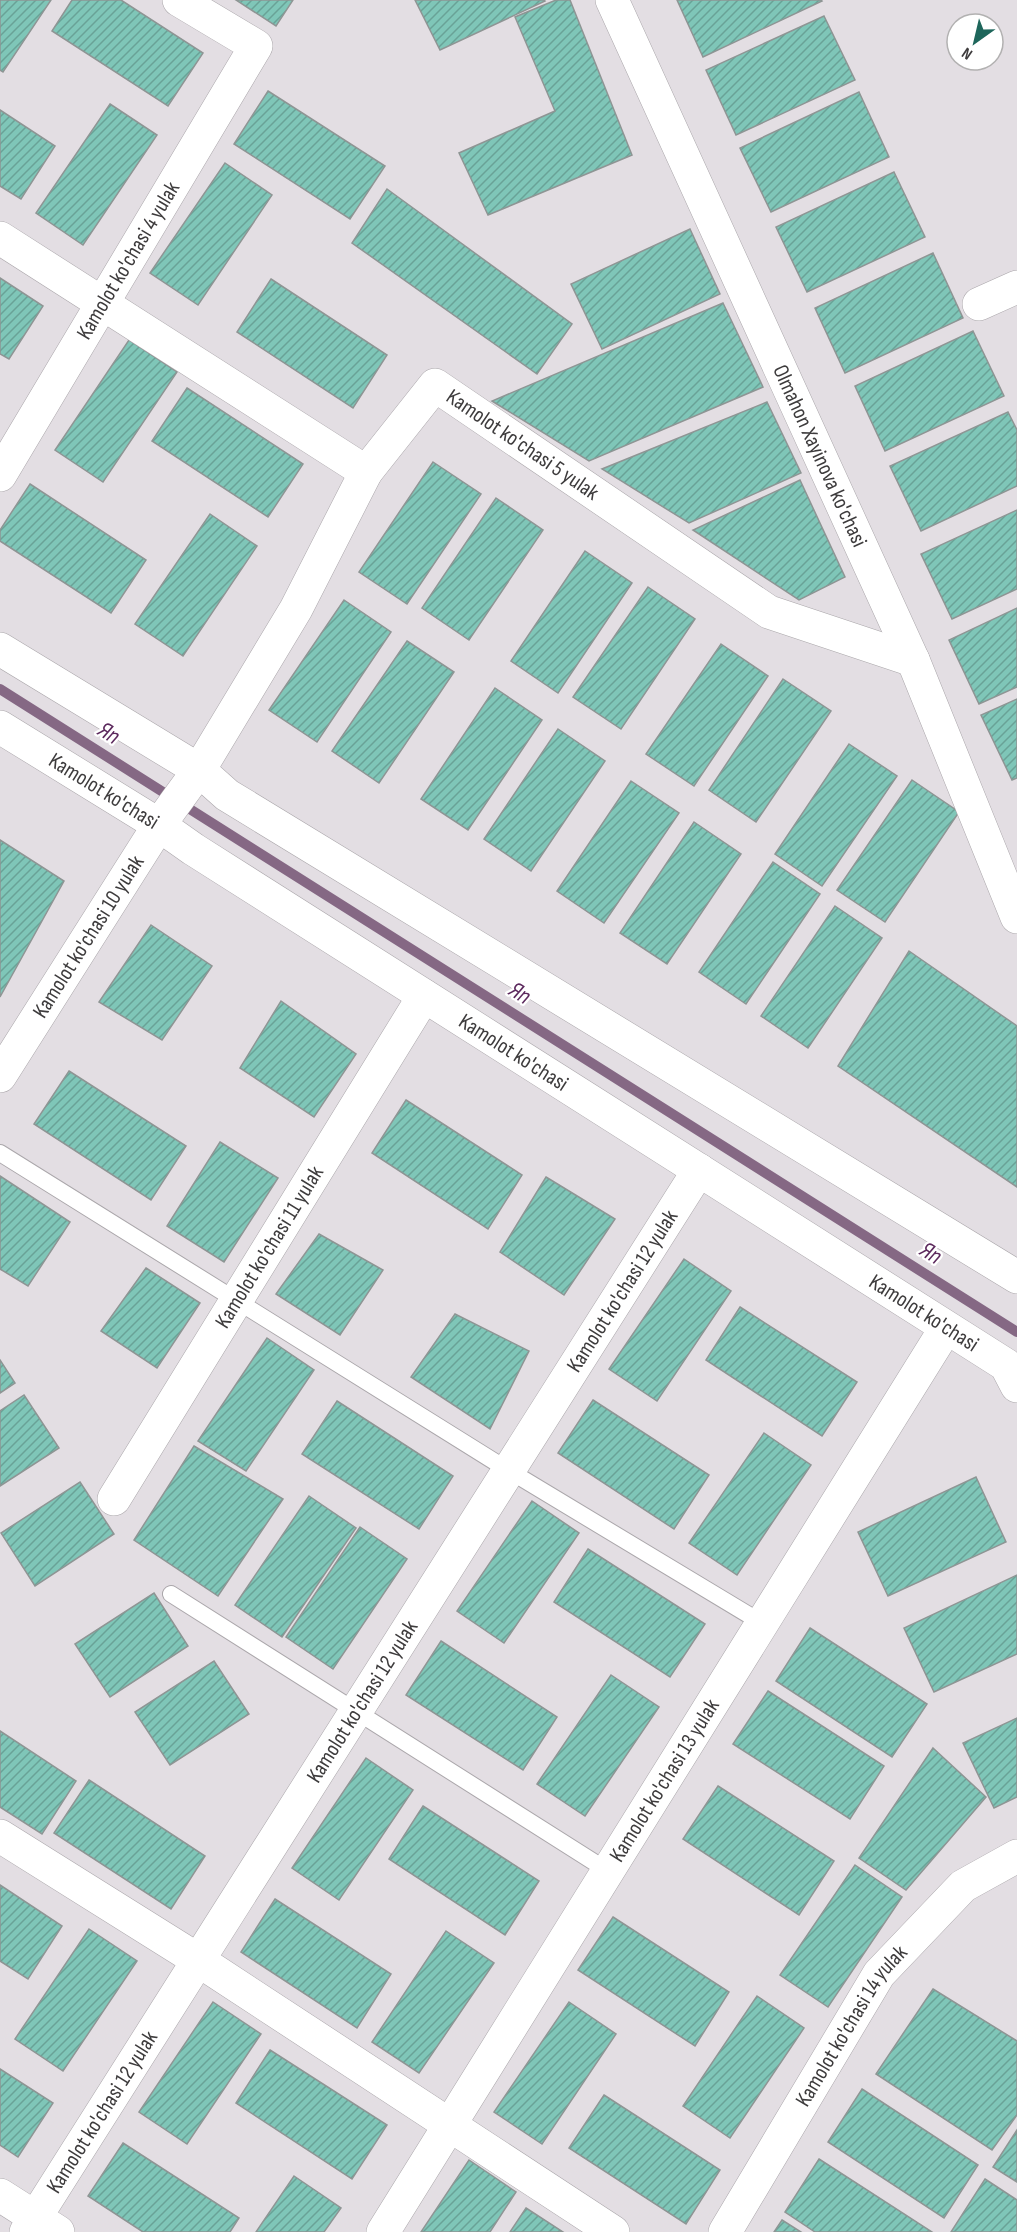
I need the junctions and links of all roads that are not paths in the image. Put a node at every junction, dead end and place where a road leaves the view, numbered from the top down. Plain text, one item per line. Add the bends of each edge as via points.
1 (179, 0) edge
2 (612, 0) edge
3 (0, 238) edge
4 (1017, 286) edge
5 (102, 303) junction
6 (979, 303) dead end
7 (366, 471) junction
8 (0, 475) edge
9 (0, 649) edge
10 (913, 660) junction
11 (0, 727) edge
12 (199, 770) junction
13 (159, 825) junction
14 (1017, 917) edge
15 (424, 996) junction
16 (0, 1076) edge
17 (0, 1153) edge
18 (699, 1170) junction
19 (1017, 1277) edge
20 (236, 1301) junction
21 (946, 1328) junction
22 (1017, 1386) edge
23 (508, 1470) junction
24 (114, 1499) dead end
25 (171, 1594) dead end
26 (762, 1623) junction
27 (355, 1710) junction
28 (0, 1836) edge
29 (1017, 1856) edge
30 (609, 1870) junction
31 (198, 1960) junction
32 (450, 2125) junction
33 (0, 2195) edge
34 (40, 2227) edge
35 (383, 2232) edge
36 (613, 2232) edge
37 (725, 2232) edge

1 - 5 street, Kamolot ko'chasi 4 yulak via 256,46
2 - 10 street, Olmahon Xayinova ko'chasi
3 - 5 street
4 - 6 street
5 - 7 street
5 - 8 street, Kamolot ko'chasi 4 yulak
7 - 10 street, Kamolot ko'chasi 5 yulak via 435,385 769,612
7 - 12 street, Kamolot ko'chasi 5 yulak via 296,609
9 - 12 street
10 - 14 street, Olmahon Xayinova ko'chasi
11 - 13 street, Kamolot ko'chasi
12 - 13 street, Kamolot ko'chasi 10 yulak
12 - 19 street via 227,795
13 - 15 street, Kamolot ko'chasi
13 - 16 street, Kamolot ko'chasi 10 yulak
15 - 18 street, Kamolot ko'chasi
15 - 20 street, Kamolot ko'chasi 11 yulak
17 - 20 lane
18 - 21 street, Kamolot ko'chasi
18 - 23 street, Kamolot ko'chasi 12 yulak
20 - 23 lane
20 - 24 street, Kamolot ko'chasi 11 yulak
21 - 22 street, Kamolot ko'chasi via 1006,1365
21 - 26 street, Kamolot ko'chasi 13 yulak
23 - 26 lane
23 - 27 street, Kamolot ko'chasi 12 yulak
25 - 27 lane
26 - 30 street, Kamolot ko'chasi 13 yulak
27 - 30 lane
27 - 31 street, Kamolot ko'chasi 12 yulak
28 - 31 street
29 - 37 street, Kamolot ko'chasi 14 yulak via 963,1886 879,1974
30 - 32 street, Kamolot ko'chasi 13 yulak
31 - 32 street
31 - 34 street, Kamolot ko'chasi 12 yulak
32 - 35 street, Kamolot ko'chasi 13 yulak
32 - 36 street
33 - 34 street

